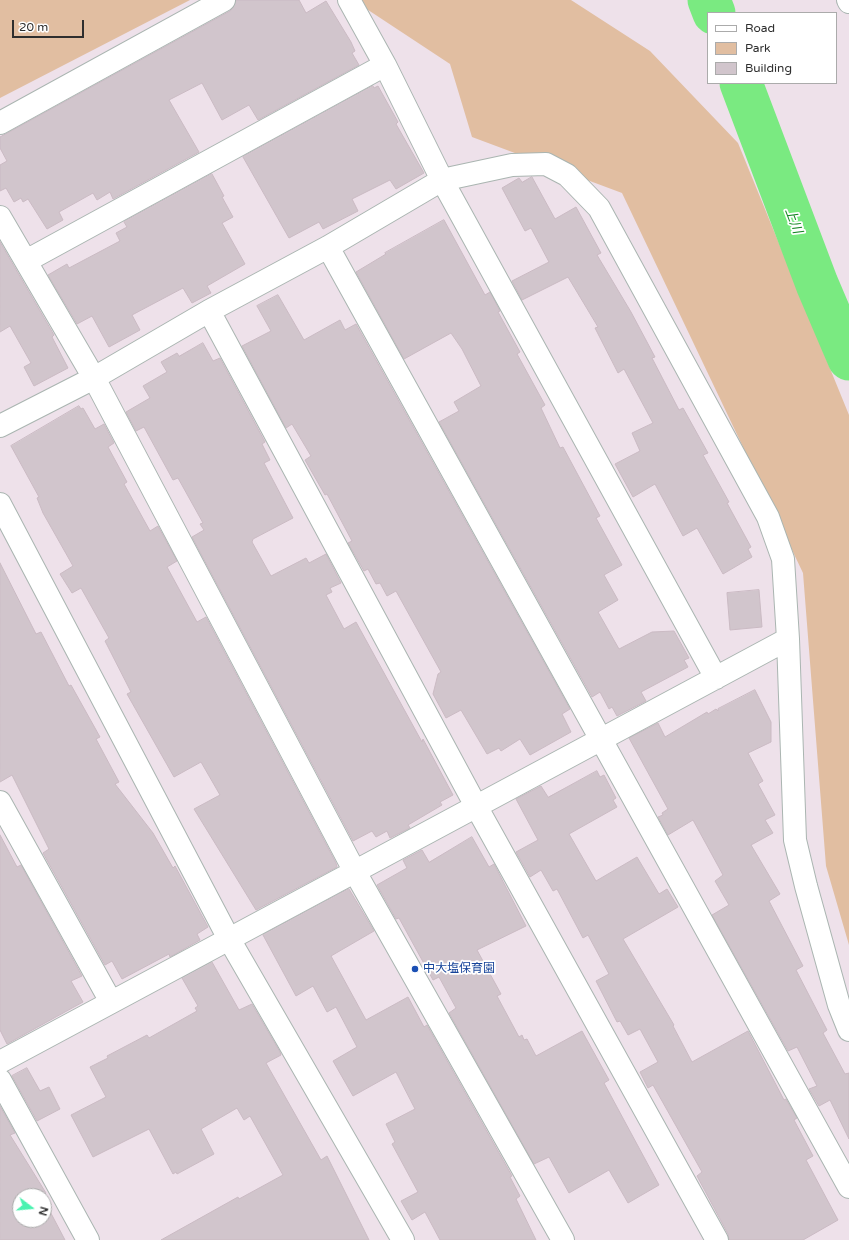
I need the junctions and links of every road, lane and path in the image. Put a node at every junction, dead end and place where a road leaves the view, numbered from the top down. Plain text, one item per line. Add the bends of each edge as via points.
1 (224, 0) edge
2 (349, 0) edge
3 (385, 65) junction
4 (0, 123) edge
5 (442, 180) junction
6 (0, 217) edge
7 (328, 247) junction
8 (26, 261) junction
9 (210, 311) junction
10 (94, 378) junction
11 (0, 426) edge
12 (0, 504) edge
13 (788, 639) junction
14 (716, 678) junction
15 (602, 739) junction
16 (0, 802) edge
17 (476, 806) junction
18 (355, 872) junction
19 (229, 939) junction
20 (111, 1002) junction
21 (849, 1030) edge
22 (0, 1062) edge
23 (0, 1080) edge
24 (849, 1187) edge
25 (88, 1240) edge
26 (403, 1240) edge
27 (564, 1240) edge
28 (718, 1240) edge

1 - 4 street
2 - 3 street
3 - 5 street
3 - 8 street
5 - 7 street
5 - 13 street via 512,165 546,164 567,175 599,208 768,517 783,559
5 - 14 street
6 - 8 street
7 - 9 street
7 - 15 street
8 - 10 street
9 - 10 street
9 - 17 street
10 - 11 street
10 - 18 street
12 - 19 street
13 - 14 street
13 - 21 street via 795,840 839,1005
14 - 15 street
15 - 17 street
15 - 24 street
16 - 20 street
17 - 18 street
17 - 28 street
18 - 19 street
18 - 27 street
19 - 20 street
19 - 26 street
20 - 22 street
23 - 25 street

